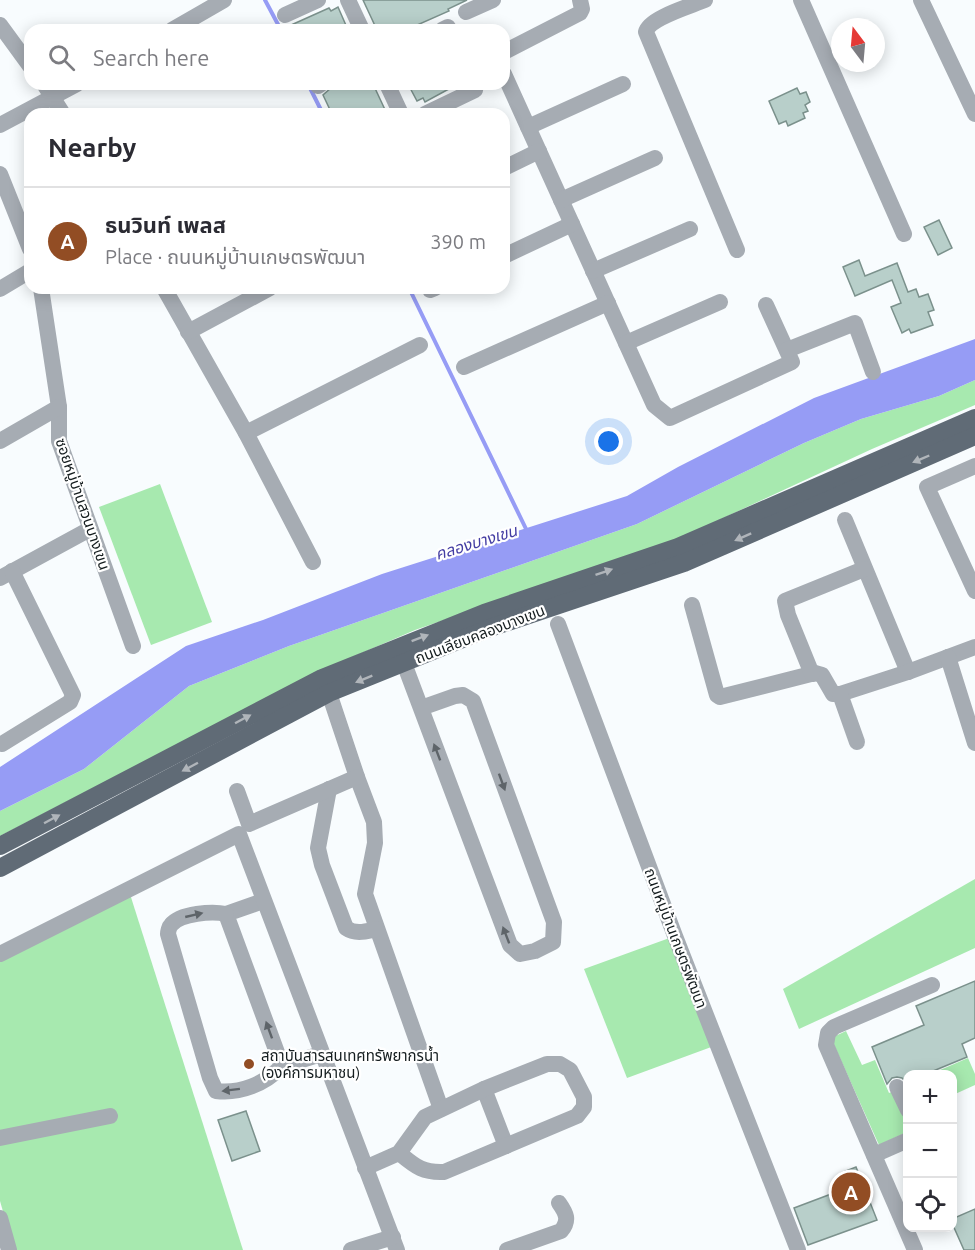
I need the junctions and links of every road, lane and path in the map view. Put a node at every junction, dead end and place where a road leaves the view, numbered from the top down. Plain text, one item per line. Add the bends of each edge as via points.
1 (224, 0) edge
2 (318, 0) edge
3 (348, 0) edge
4 (493, 0) edge
5 (580, 0) edge
6 (705, 0) edge
7 (801, 0) edge
8 (921, 0) edge
9 (466, 12) dead end
10 (285, 15) dead end
11 (182, 24) edge
12 (359, 24) edge
13 (0, 25) edge
14 (510, 49) edge
15 (24, 58) edge
16 (623, 84) dead end
17 (510, 87) edge
18 (390, 90) edge
19 (475, 90) dead end
20 (49, 91) edge
21 (24, 108) edge
22 (24, 108) edge
23 (59, 108) edge
24 (398, 108) edge
25 (438, 108) edge
26 (975, 114) edge
27 (0, 125) edge
28 (528, 127) junction
29 (538, 151) junction
30 (655, 158) dead end
31 (510, 165) edge
32 (0, 174) edge
33 (561, 200) junction
34 (572, 224) junction
35 (690, 229) dead end
36 (24, 234) edge
37 (904, 234) dead end
38 (737, 250) dead end
39 (510, 253) edge
40 (594, 271) junction
41 (24, 275) edge
42 (0, 289) edge
43 (42, 294) edge
44 (167, 294) edge
45 (259, 294) edge
46 (720, 302) dead end
47 (608, 303) junction
48 (766, 305) dead end
49 (188, 332) junction
50 (626, 343) junction
51 (420, 345) dead end
52 (787, 350) junction
53 (464, 367) dead end
54 (873, 372) dead end
55 (59, 407) junction
56 (975, 418) edge
57 (246, 433) junction
58 (975, 435) edge
59 (0, 441) edge
60 (975, 466) edge
61 (845, 520) dead end
62 (90, 528) junction
63 (313, 562) dead end
64 (864, 569) junction
65 (6, 575) edge
66 (975, 591) edge
67 (692, 605) dead end
68 (558, 624) dead end
69 (133, 646) dead end
70 (975, 647) edge
71 (401, 655) junction
72 (948, 657) junction
73 (908, 672) junction
74 (812, 674) junction
75 (329, 693) junction
76 (840, 694) junction
77 (421, 708) junction
78 (857, 742) dead end
79 (975, 742) edge
80 (2, 744) dead end
81 (357, 777) junction
82 (329, 789) junction
83 (237, 791) dead end
84 (0, 846) edge
85 (0, 868) edge
86 (263, 901) junction
87 (226, 914) junction
88 (377, 929) junction
89 (0, 954) edge
90 (932, 986) dead end
91 (321, 1054) junction
92 (282, 1066) junction
93 (897, 1087) dead end
94 (484, 1089) junction
95 (903, 1100) edge
96 (441, 1108) junction
97 (110, 1116) dead end
98 (0, 1138) edge
99 (903, 1142) edge
100 (506, 1146) junction
101 (399, 1153) junction
102 (874, 1155) junction
103 (365, 1168) junction
104 (559, 1203) dead end
105 (0, 1218) edge
106 (395, 1244) edge
107 (9, 1250) edge
108 (351, 1250) edge
109 (507, 1250) edge
110 (798, 1250) edge
111 (915, 1250) edge

1 - 11 street
2 - 10 street
3 - 12 street
4 - 9 street
5 - 14 street via 579,13
6 - 38 street via 655,21 646,32
7 - 37 street
8 - 26 street
13 - 15 street
16 - 28 street
17 - 28 street
18 - 24 street
19 - 25 street
20 - 22 street
20 - 23 street
21 - 27 street
28 - 29 street
29 - 31 street
29 - 33 street
30 - 33 street
32 - 36 street
33 - 34 street
34 - 39 street
34 - 40 street
35 - 40 street
40 - 47 street
41 - 42 street
43 - 55 street, ซอยหมู่บ้านสวนบางเขน
44 - 49 street
45 - 49 street
46 - 50 street
47 - 50 street
47 - 53 street
48 - 52 street
49 - 57 street
50 - 52 street via 654,405 670,418 792,362
51 - 57 street
52 - 54 street via 855,323
55 - 59 street
55 - 62 street, ซอยหมู่บ้านสวนบางเขน via 59,441
71 -> 56 main road, ถนนเลียบคลองบางเขน via 484,613 678,547
57 - 63 street
58 -> 71 main road, ถนนเลียบคลองบางเขน via 684,563
60 - 66 street via 927,487
61 - 64 street
62 - 65 street
62 - 69 street, ซอยหมู่บ้านสวนบางเขน
64 - 73 street
64 - 74 street via 785,601
65 - 80 street via 73,695 70,702
67 - 74 street via 720,697
68 - 110 street, ถนนหมู่บ้านเกษตรพัฒนา
70 - 72 street
71 -> 75 main road, ถนนเลียบคลองบางเขน
71 - 77 street
84 -> 71 main road, ถนนเลียบคลองบางเขน via 322,678
72 - 73 street
72 - 79 street
73 - 76 street
74 - 76 street via 822,675 833,694
75 - 81 street
75 -> 85 main road, ถนนเลียบคลองบางเขน
76 - 78 street
77 -> 77 street via 463,694 473,701 554,922 553,942 520,954 510,945
81 - 82 street
81 - 88 street via 374,822 375,843 365,894
82 - 83 street via 249,824
82 - 88 street via 318,848 322,865 346,928 358,932
86 - 87 street
86 - 89 street via 239,834
86 - 91 street
92 -> 87 street
92 -> 87 street via 261,1083 229,1092 216,1091 210,1078 168,934 170,926 179,919 214,911
88 - 96 street
90 - 102 street via 834,1027 828,1034 826,1045
91 - 92 street
91 - 103 street
93 - 95 street
94 - 96 street
94 - 100 street
94 - 100 street via 547,1064 560,1064 570,1070 584,1097 584,1107 577,1116
96 - 101 street via 425,1117
97 - 98 street
99 - 102 street
100 - 101 street via 444,1172 429,1172
101 - 103 street
102 - 111 street
103 - 106 street
104 - 109 street via 567,1218 561,1231
105 - 107 street
106 - 108 street

